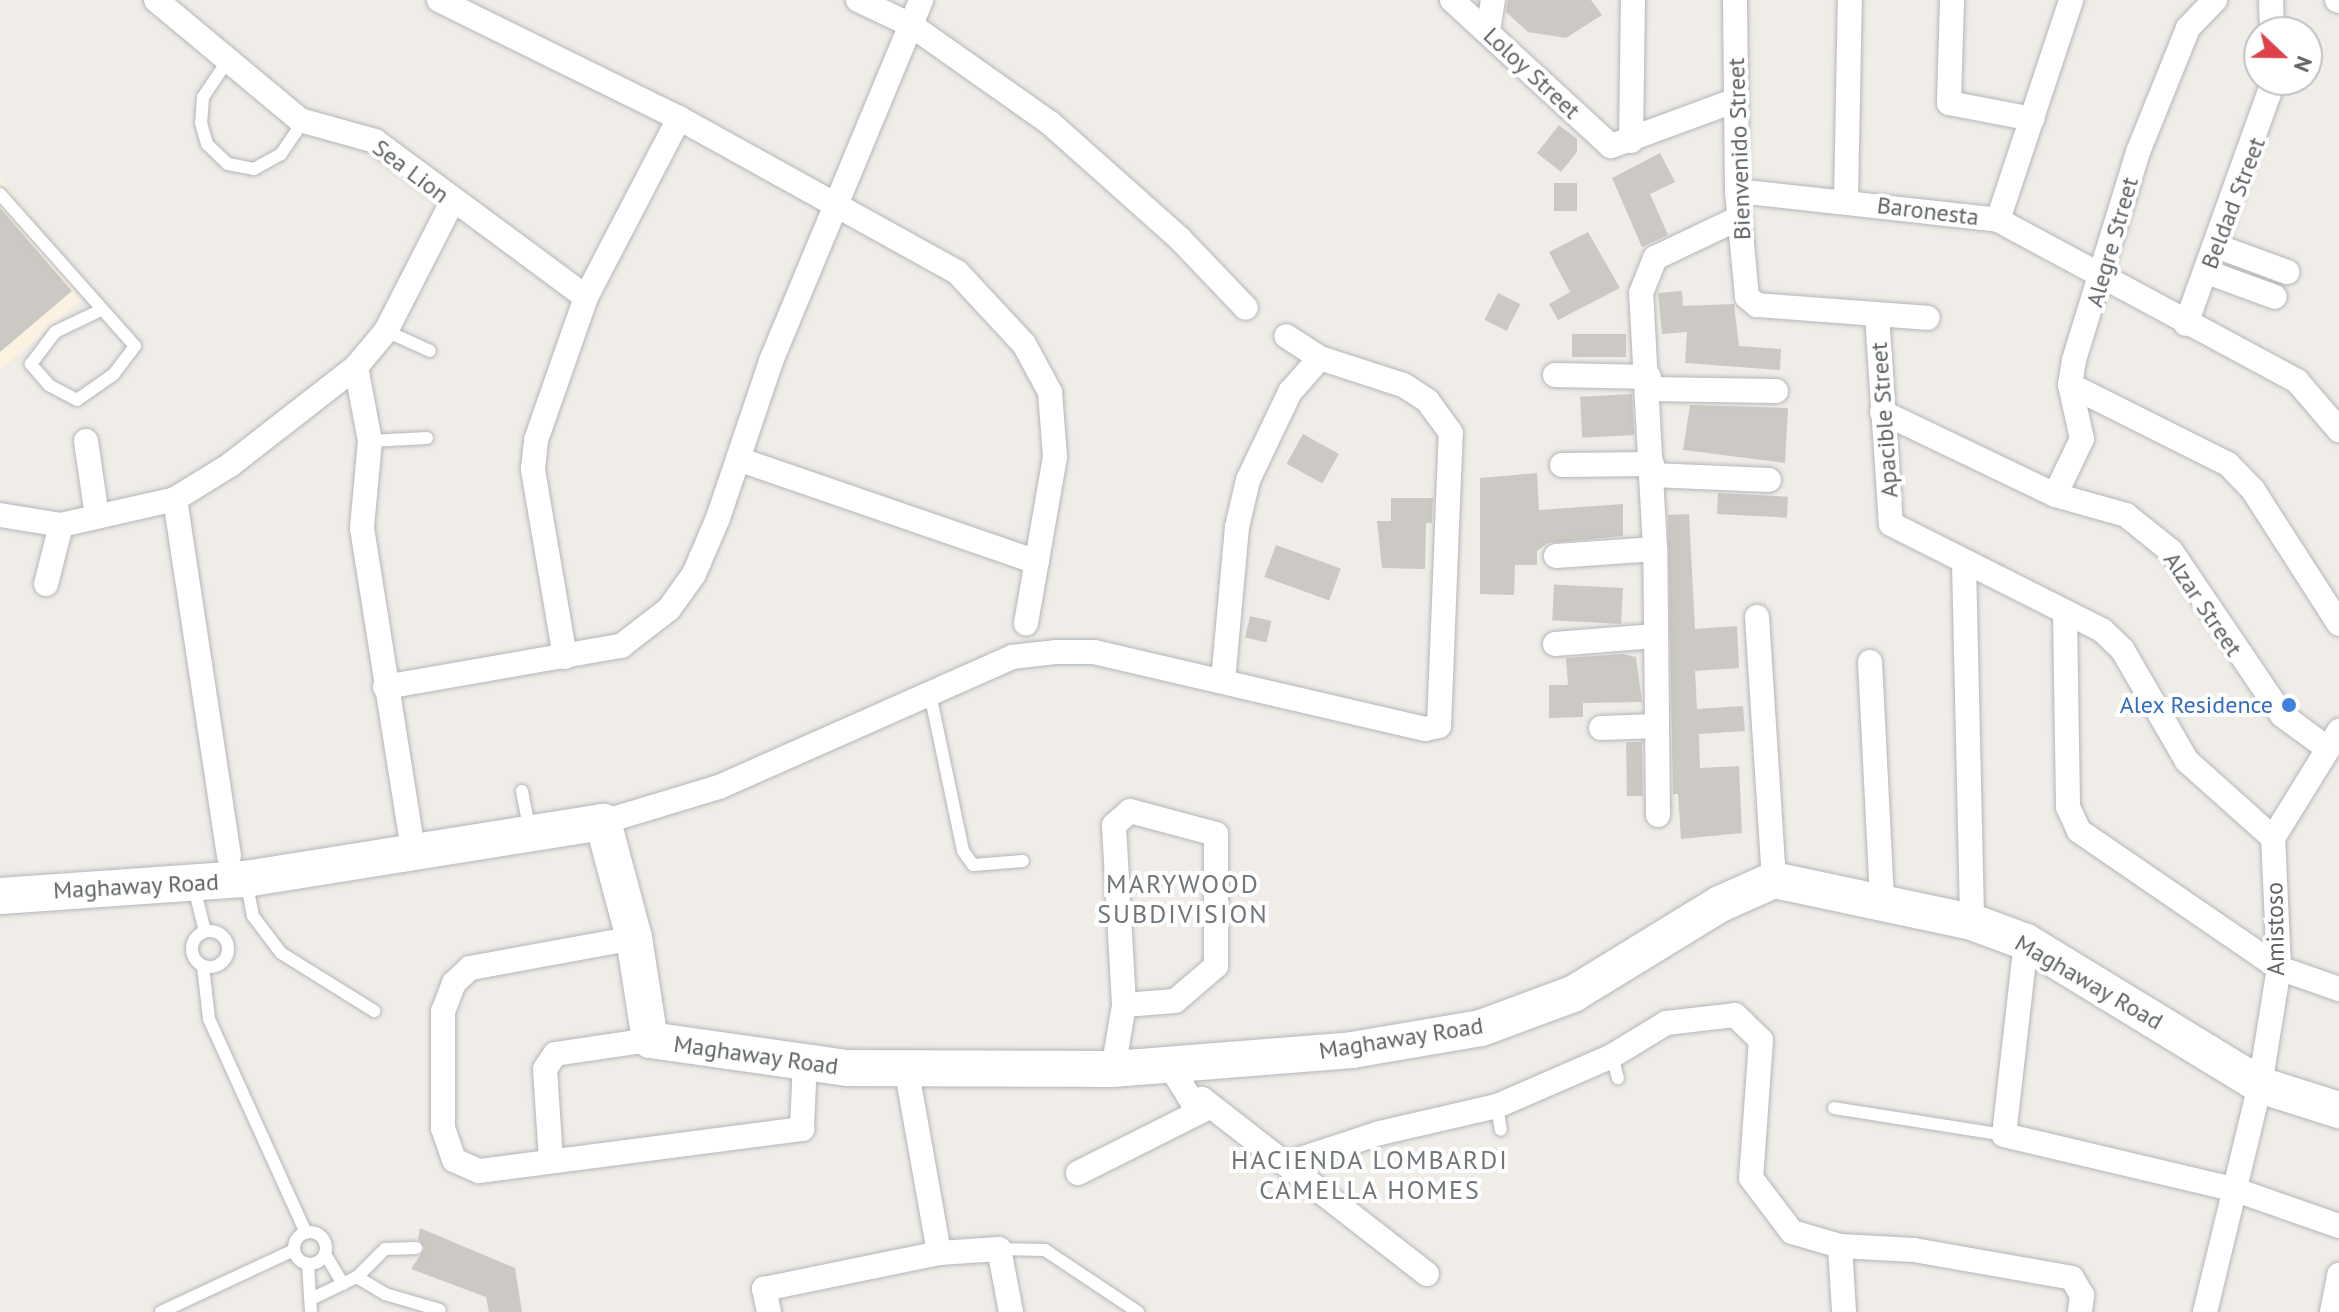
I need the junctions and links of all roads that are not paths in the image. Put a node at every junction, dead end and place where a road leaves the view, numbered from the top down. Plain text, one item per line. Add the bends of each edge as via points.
1 (156, 0) edge
2 (439, 0) edge
3 (858, 0) edge
4 (921, 0) edge
5 (1452, 0) edge
6 (1493, 0) edge
7 (1633, 0) edge
8 (1735, 0) edge
9 (1850, 0) edge
10 (1952, 0) edge
11 (2071, 0) edge
12 (2215, 0) edge
13 (911, 25) junction
14 (1488, 31) junction
15 (228, 60) junction
16 (2268, 96) edge
17 (1736, 100) junction
18 (679, 118) junction
19 (2032, 119) junction
20 (304, 120) junction
21 (1621, 143) junction
22 (1737, 191) junction
23 (0, 194) edge
24 (1846, 200) junction
25 (836, 201) junction
26 (452, 202) junction
27 (1739, 218) junction
28 (1998, 220) junction
29 (2216, 246) junction
30 (2207, 272) junction
31 (2287, 272) dead end
32 (2103, 280) junction
33 (586, 297) junction
34 (2275, 297) dead end
35 (1246, 308) dead end
36 (99, 311) junction
37 (1877, 315) junction
38 (1928, 318) dead end
39 (2186, 324) junction
40 (386, 331) junction
41 (1286, 336) dead end
42 (430, 351) dead end
43 (1320, 358) junction
44 (356, 367) junction
45 (1555, 375) dead end
46 (1649, 383) junction
47 (2070, 385) junction
48 (1776, 391) dead end
49 (1882, 412) junction
50 (2339, 430) edge
51 (427, 438) dead end
52 (86, 441) dead end
53 (370, 441) junction
54 (738, 459) junction
55 (1562, 465) dead end
56 (1652, 470) junction
57 (1769, 480) dead end
58 (2055, 495) junction
59 (175, 499) junction
60 (0, 515) edge
61 (97, 516) junction
62 (61, 525) junction
63 (1655, 549) junction
64 (1556, 556) dead end
65 (1037, 562) junction
66 (1964, 563) junction
67 (46, 584) dead end
68 (2065, 615) junction
69 (1757, 617) dead end
70 (1026, 624) dead end
71 (2339, 624) edge
72 (1655, 636) junction
73 (1555, 644) dead end
74 (565, 657) junction
75 (1870, 662) dead end
76 (1223, 681) junction
77 (385, 687) junction
78 (930, 694) junction
79 (1657, 726) junction
80 (1601, 728) dead end
81 (2333, 740) edge
82 (522, 791) dead end
83 (1658, 815) dead end
84 (603, 822) junction
85 (531, 835) junction
86 (2273, 838) junction
87 (414, 856) junction
88 (1023, 861) dead end
89 (238, 868) junction
90 (1774, 880) junction
91 (193, 883) junction
92 (0, 896) edge
93 (1882, 901) junction
94 (1972, 922) junction
95 (205, 931) junction
96 (634, 938) junction
97 (2026, 942) junction
98 (203, 966) junction
99 (2279, 968) junction
100 (2339, 989) edge
101 (1124, 1005) junction
102 (374, 1011) dead end
103 (650, 1040) junction
104 (805, 1061) junction
105 (906, 1067) junction
106 (1113, 1069) junction
107 (1177, 1073) junction
108 (2260, 1085) junction
109 (1205, 1103) junction
110 (1834, 1108) dead end
111 (2339, 1110) edge
112 (2004, 1135) junction
113 (551, 1161) junction
114 (1286, 1164) junction
115 (1078, 1173) dead end
116 (2236, 1190) junction
117 (2339, 1226) edge
118 (306, 1233) junction
119 (1840, 1246) junction
120 (416, 1248) dead end
121 (999, 1249) junction
122 (294, 1250) junction
123 (939, 1253) junction
124 (325, 1254) junction
125 (308, 1264) junction
126 (1427, 1274) dead end
127 (2339, 1275) edge
128 (357, 1277) junction
129 (343, 1284) junction
130 (311, 1305) edge
131 (440, 1310) dead end
132 (161, 1312) edge
133 (769, 1312) edge
134 (1011, 1312) edge
135 (1138, 1312) edge
136 (1844, 1312) edge
137 (2080, 1312) edge
138 (2205, 1312) edge
139 (2332, 1312) edge

1 - 15 street, Sea Lion
2 - 18 street
3 - 13 street
4 - 13 street
5 - 14 street, Loloy Street
6 - 14 street
7 - 21 street
8 - 17 street, Bienvenido Street
9 - 24 street
10 - 19 street via 1949,103
11 - 19 street
12 - 32 street, Alegre Street via 2188,28 2138,152
13 - 25 street
13 - 35 street via 1050,123 1180,239
14 - 21 street, Loloy Street
15 - 20 street, Sea Lion
15 - 20 lane via 203,97 201,123 207,144 228,164 254,169 281,154
16 - 29 street, Beldad Street
17 - 21 street
17 - 22 street, Bienvenido Street
18 - 25 street
18 - 33 street
19 - 28 street
20 - 26 street, Sea Lion via 375,141
22 - 24 street, Baronesta
22 - 27 street, Bienvenido Street
23 - 36 lane
24 - 28 street, Baronesta
25 - 54 street
25 - 65 street via 957,272 1024,344 1050,392 1055,457
26 - 33 street, Sea Lion
26 - 40 street
27 - 37 street, Bienvenido Street via 1747,297 1757,305
27 - 46 street via 1655,258 1641,293
28 - 32 street, Baronesta
29 - 30 street, Beldad Street
29 - 31 street
30 - 34 street
30 - 39 street, Beldad Street
32 - 39 street, Baronesta
32 - 47 street, Alegre Street
33 - 74 street via 536,440 533,469
36 - 36 lane via 135,346 114,374 77,400 49,385 31,364 55,332
37 - 38 street
37 - 49 street, Apacible Street
39 - 50 street, Baronesta via 2297,381
40 - 42 lane
40 - 44 street
41 - 43 street
43 - 76 street via 1290,392 1248,480 1237,527
43 - 76 street, Maghaway Road via 1403,385 1428,401 1451,433 1439,726 1425,729
44 - 53 street
44 - 59 street via 279,429
45 - 46 street
46 - 48 street
46 - 56 street
47 - 58 street, Alegre Street via 2082,439
47 - 71 street via 2228,464 2253,490
49 - 58 street, Alzar Street
49 - 66 street, Apacible Street via 1891,524
51 - 53 lane
52 - 61 street
53 - 77 street via 362,528
54 - 65 street
54 - 74 street via 694,574 669,609 621,646
55 - 56 street
56 - 57 street
56 - 63 street
58 - 81 street, Alzar Street via 2126,515 2171,551 2282,715
59 - 61 street
59 - 89 street
60 - 62 street
61 - 62 street
62 - 67 street
63 - 64 street
63 - 72 street
65 - 70 street
66 - 68 street
66 - 94 street
68 - 86 street via 2102,630 2122,649 2175,746
68 - 99 street via 2068,807 2079,831
69 - 90 street
72 - 73 street
72 - 79 street
74 - 77 street
75 - 93 street
76 - 78 street, Maghaway Road via 1094,652 1055,652 1012,657
77 - 87 street
78 - 84 street, Maghaway Road via 719,787
78 - 88 lane via 963,851 973,865
79 - 80 street
79 - 83 street
81 - 86 street
82 - 85 lane
84 - 85 street, Maghaway Road
84 - 96 street, Maghaway Road
85 - 87 street, Maghaway Road
86 - 99 street, Amistoso
87 - 89 street, Maghaway Road
89 - 91 street, Maghaway Road
89 - 102 lane via 253,916 281,953
90 - 93 street, Maghaway Road
90 - 107 street, Maghaway Road via 1720,904 1573,994 1481,1028
91 - 92 street, Maghaway Road
91 - 95 lane
93 - 94 street, Maghaway Road
94 - 97 street, Maghaway Road
95 - 98 lane via 192,945
95 - 98 lane via 219,932 229,947 221,964
96 - 103 street, Maghaway Road
96 - 113 street via 470,968 454,983 443,1011 443,1128 454,1160 479,1171
97 - 108 street, Maghaway Road
97 - 112 street
98 - 118 lane via 209,1019
99 - 100 street
99 - 108 street, Amistoso
101 - 101 street via 1114,825 1120,813 1130,811 1216,834 1216,966 1175,1001
101 - 106 street
103 - 104 street, Maghaway Road
103 - 113 street via 555,1054 545,1069
104 - 105 street, Maghaway Road
104 - 113 street via 802,1129
105 - 106 street, Maghaway Road
105 - 123 street
106 - 107 street, Maghaway Road
107 - 109 street via 1205,1089
108 - 111 street, Maghaway Road
108 - 116 street, Amistoso
109 - 114 street
109 - 115 street
110 - 112 lane
112 - 116 street
114 - 119 street via 1380,1133 1499,1118 1615,1067 1666,1023 1735,1015 1761,1040 1751,1178 1792,1232
114 - 126 street
116 - 117 street
116 - 138 street, Amistoso
118 - 122 lane
118 - 124 lane via 324,1240
119 - 136 street
119 - 137 street via 1914,1250 2072,1278 2082,1295
120 - 128 lane via 385,1249
121 - 123 street
121 - 134 street
121 - 135 lane via 1045,1250
122 - 125 lane
122 - 132 lane
123 - 133 street via 764,1289
124 - 125 lane
124 - 129 lane
125 - 130 lane
127 - 139 street
128 - 129 lane
128 - 131 lane via 385,1294
129 - 130 lane

